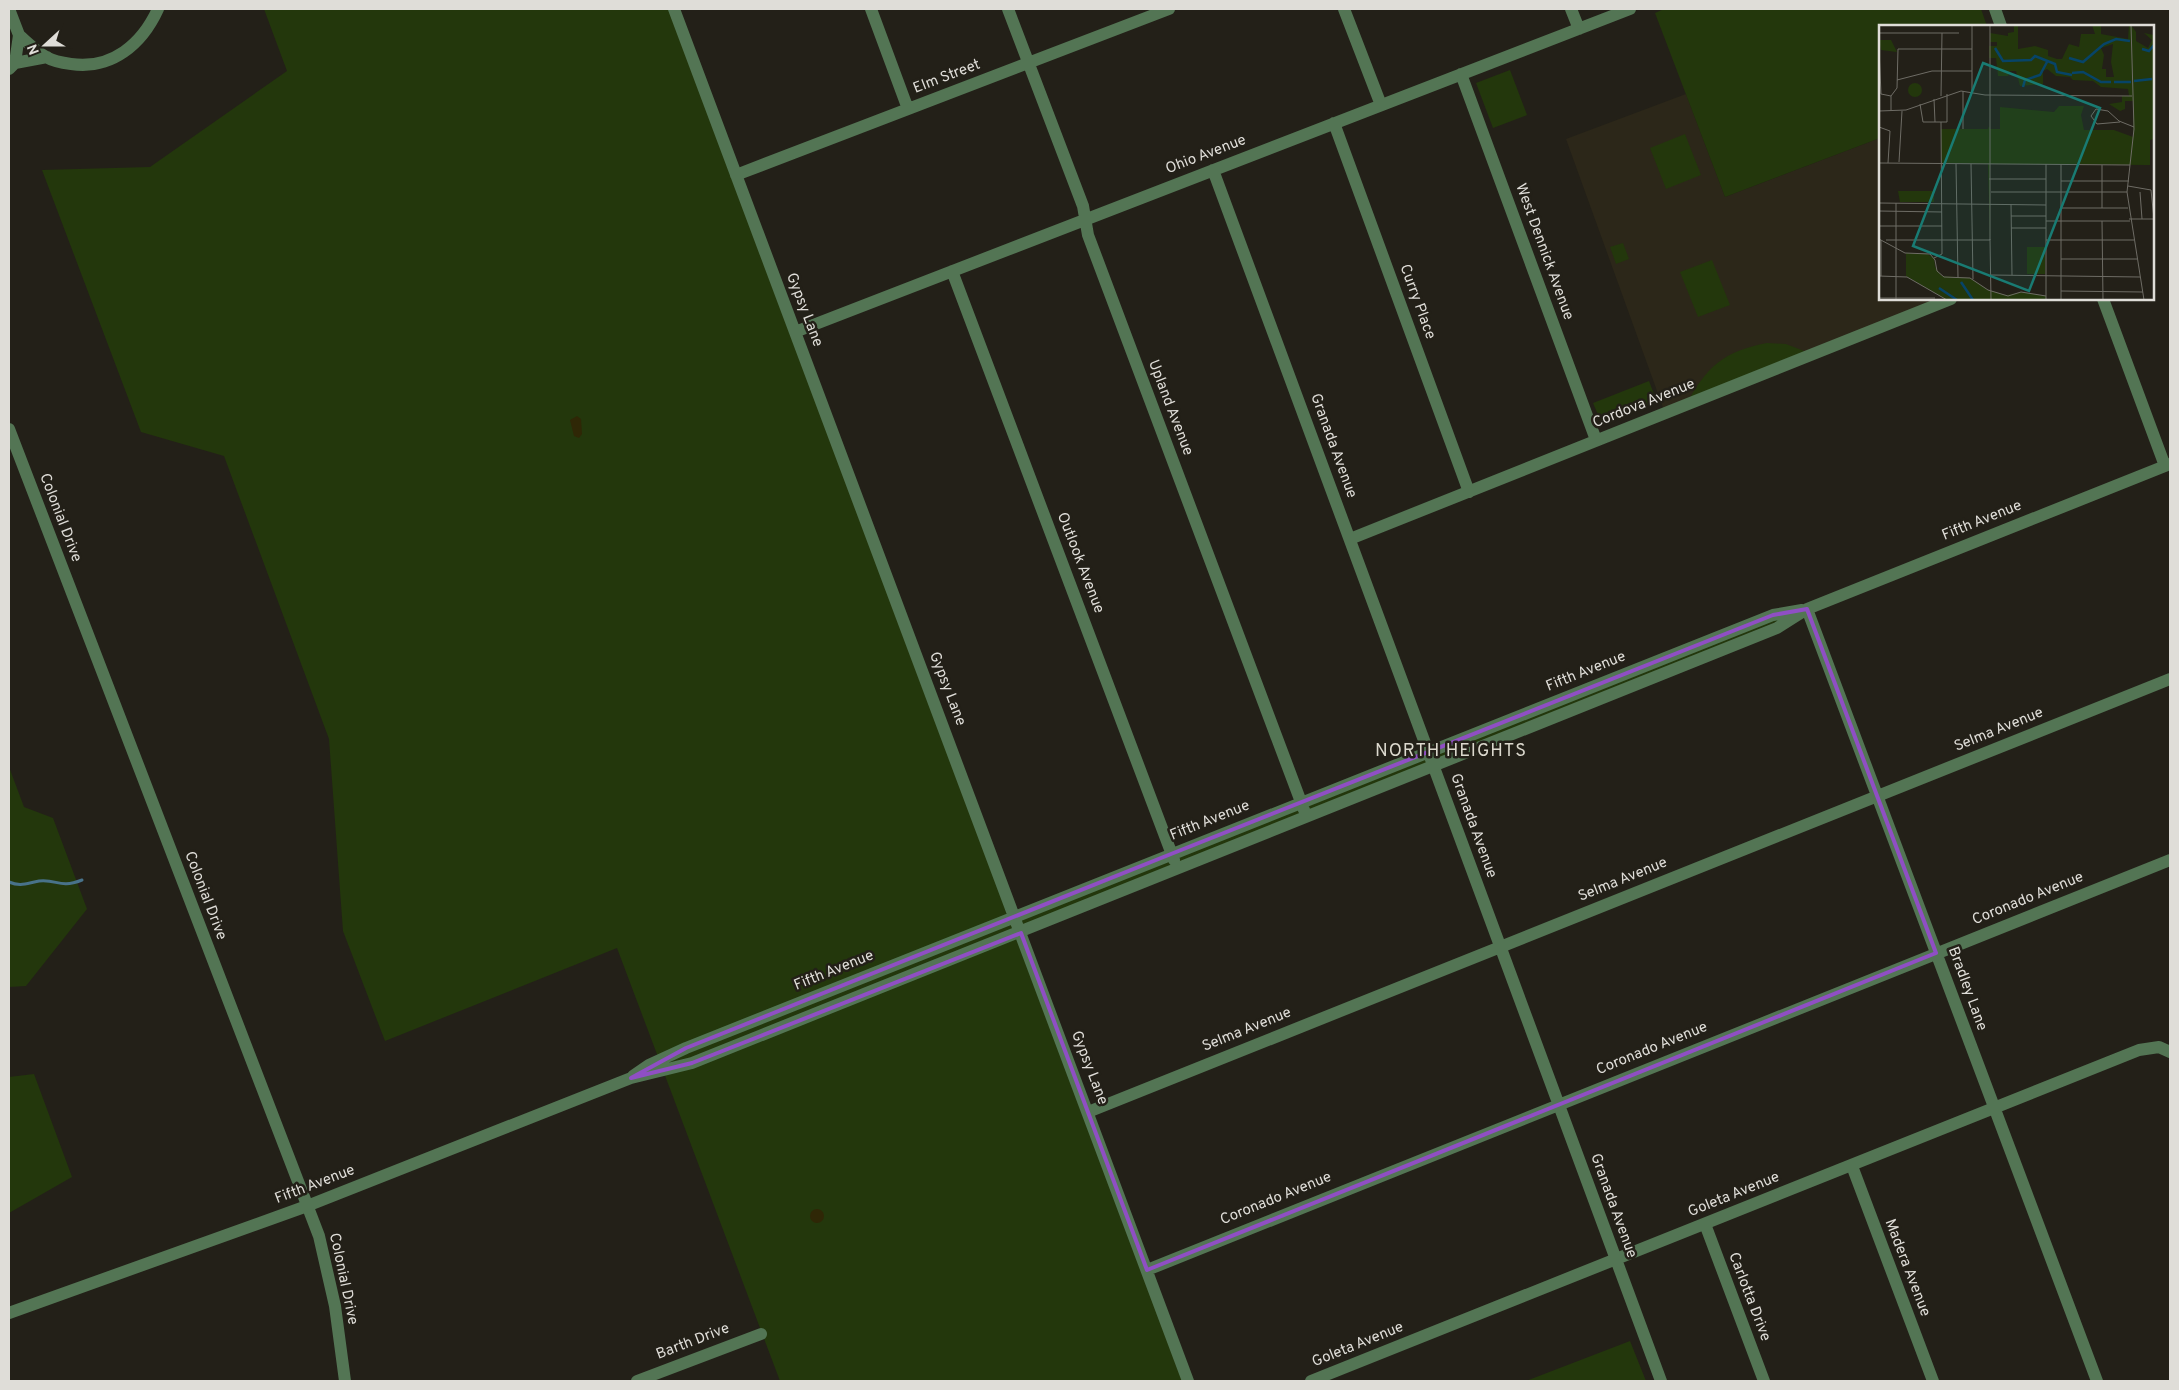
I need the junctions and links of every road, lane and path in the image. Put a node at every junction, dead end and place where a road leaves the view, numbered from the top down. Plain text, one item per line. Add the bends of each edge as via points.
1 (9, 9) edge
2 (158, 9) edge
3 (674, 9) edge
4 (871, 9) edge
5 (1008, 9) edge
6 (1170, 9) edge
7 (1344, 9) edge
8 (1571, 9) edge
9 (1630, 9) edge
10 (1995, 9) edge
11 (2001, 25) edge
12 (1579, 28) junction
13 (19, 34) junction
14 (47, 57) junction
15 (1029, 63) junction
16 (12, 66) edge
17 (1461, 74) junction
18 (1381, 105) junction
19 (908, 109) junction
20 (1334, 123) junction
21 (1213, 170) junction
22 (736, 175) junction
23 (1085, 219) junction
24 (952, 271) junction
25 (1948, 300) edge
26 (2103, 300) edge
27 (795, 332) junction
28 (9, 429) edge
29 (1596, 440) junction
30 (2168, 465) edge
31 (1469, 492) junction
32 (1350, 539) junction
33 (1807, 609) junction
34 (2170, 679) edge
35 (1428, 752) junction
36 (1433, 766) junction
37 (1878, 796) junction
38 (1301, 802) junction
39 (1306, 817) junction
40 (1171, 854) junction
41 (2170, 860) edge
42 (1176, 868) junction
43 (1015, 917) junction
44 (1021, 933) junction
45 (1500, 947) junction
46 (1936, 953) junction
47 (2170, 1052) edge
48 (630, 1078) junction
49 (1558, 1104) junction
50 (1994, 1108) junction
51 (1088, 1112) junction
52 (1852, 1166) junction
53 (307, 1206) junction
54 (1705, 1224) junction
55 (1616, 1260) junction
56 (1147, 1270) junction
57 (9, 1313) edge
58 (762, 1334) dead end
59 (345, 1381) edge
60 (637, 1381) edge
61 (1188, 1381) edge
62 (1311, 1381) edge
63 (1661, 1381) edge
64 (1764, 1381) edge
65 (1933, 1381) edge
66 (2097, 1381) edge

1 - 13 street
2 - 14 street via 143,35 117,57 89,65 68,64
3 - 22 street, Gypsy Lane
4 - 19 street
5 - 15 street, Upland Avenue
6 - 15 street, Elm Street
7 - 18 street
8 - 12 street
9 - 12 street, Ohio Avenue
10 - 11 street
12 - 17 street, Ohio Avenue
13 - 14 street
13 - 16 street
14 - 16 street
15 - 19 street, Elm Street
15 - 23 street, Upland Avenue via 1083,206
17 - 18 street, Ohio Avenue
17 - 29 street, West Dennick Avenue
18 - 20 street, Ohio Avenue
19 - 22 street, Elm Street
20 - 21 street, Ohio Avenue
20 - 31 street, Curry Place
21 - 23 street, Ohio Avenue
21 - 32 street, Granada Avenue
22 - 27 street, Gypsy Lane
23 - 24 street, Ohio Avenue
23 - 38 street, Upland Avenue via 1088,235
24 - 27 street, Ohio Avenue
24 - 40 street, Outlook Avenue
25 - 29 street, Cordova Avenue
26 - 30 street
27 - 43 street, Gypsy Lane
28 - 53 street, Colonial Drive
29 - 31 street, Cordova Avenue
30 - 33 street, Fifth Avenue
31 - 32 street, Cordova Avenue
32 - 35 street, Granada Avenue
33 - 35 street, Fifth Avenue via 1772,615
33 - 36 street, Fifth Avenue via 1777,628
33 - 37 street, Bradley Lane
34 - 37 street, Selma Avenue
35 - 36 street, Granada Avenue
35 - 38 street, Fifth Avenue
36 - 39 street, Fifth Avenue
36 - 45 street, Granada Avenue
37 - 45 street, Selma Avenue
37 - 46 street, Bradley Lane
38 - 39 street, Upland Avenue
38 - 40 street, Fifth Avenue
39 - 42 street, Fifth Avenue
40 - 42 street, Outlook Avenue
40 - 43 street, Fifth Avenue
41 - 46 street, Coronado Avenue
42 - 44 street, Fifth Avenue
43 - 44 street, Gypsy Lane
43 - 48 street, Fifth Avenue via 686,1048
44 - 48 street, Fifth Avenue via 692,1063
44 - 51 street, Gypsy Lane
45 - 49 street, Granada Avenue
45 - 51 street, Selma Avenue
46 - 49 street, Coronado Avenue
46 - 50 street, Bradley Lane
47 - 50 street, Goleta Avenue via 2159,1047 2139,1050
48 - 53 street, Fifth Avenue
49 - 55 street, Granada Avenue
49 - 56 street, Coronado Avenue
50 - 52 street, Goleta Avenue
50 - 66 street, Bradley Lane
51 - 56 street, Gypsy Lane
52 - 54 street, Goleta Avenue
52 - 65 street, Madera Avenue
53 - 57 street, Fifth Avenue
53 - 59 street, Colonial Drive via 325,1256
54 - 55 street, Goleta Avenue
54 - 64 street, Carlotta Drive
55 - 62 street, Goleta Avenue
55 - 63 street, Granada Avenue
56 - 61 street, Gypsy Lane
58 - 60 street, Barth Drive

